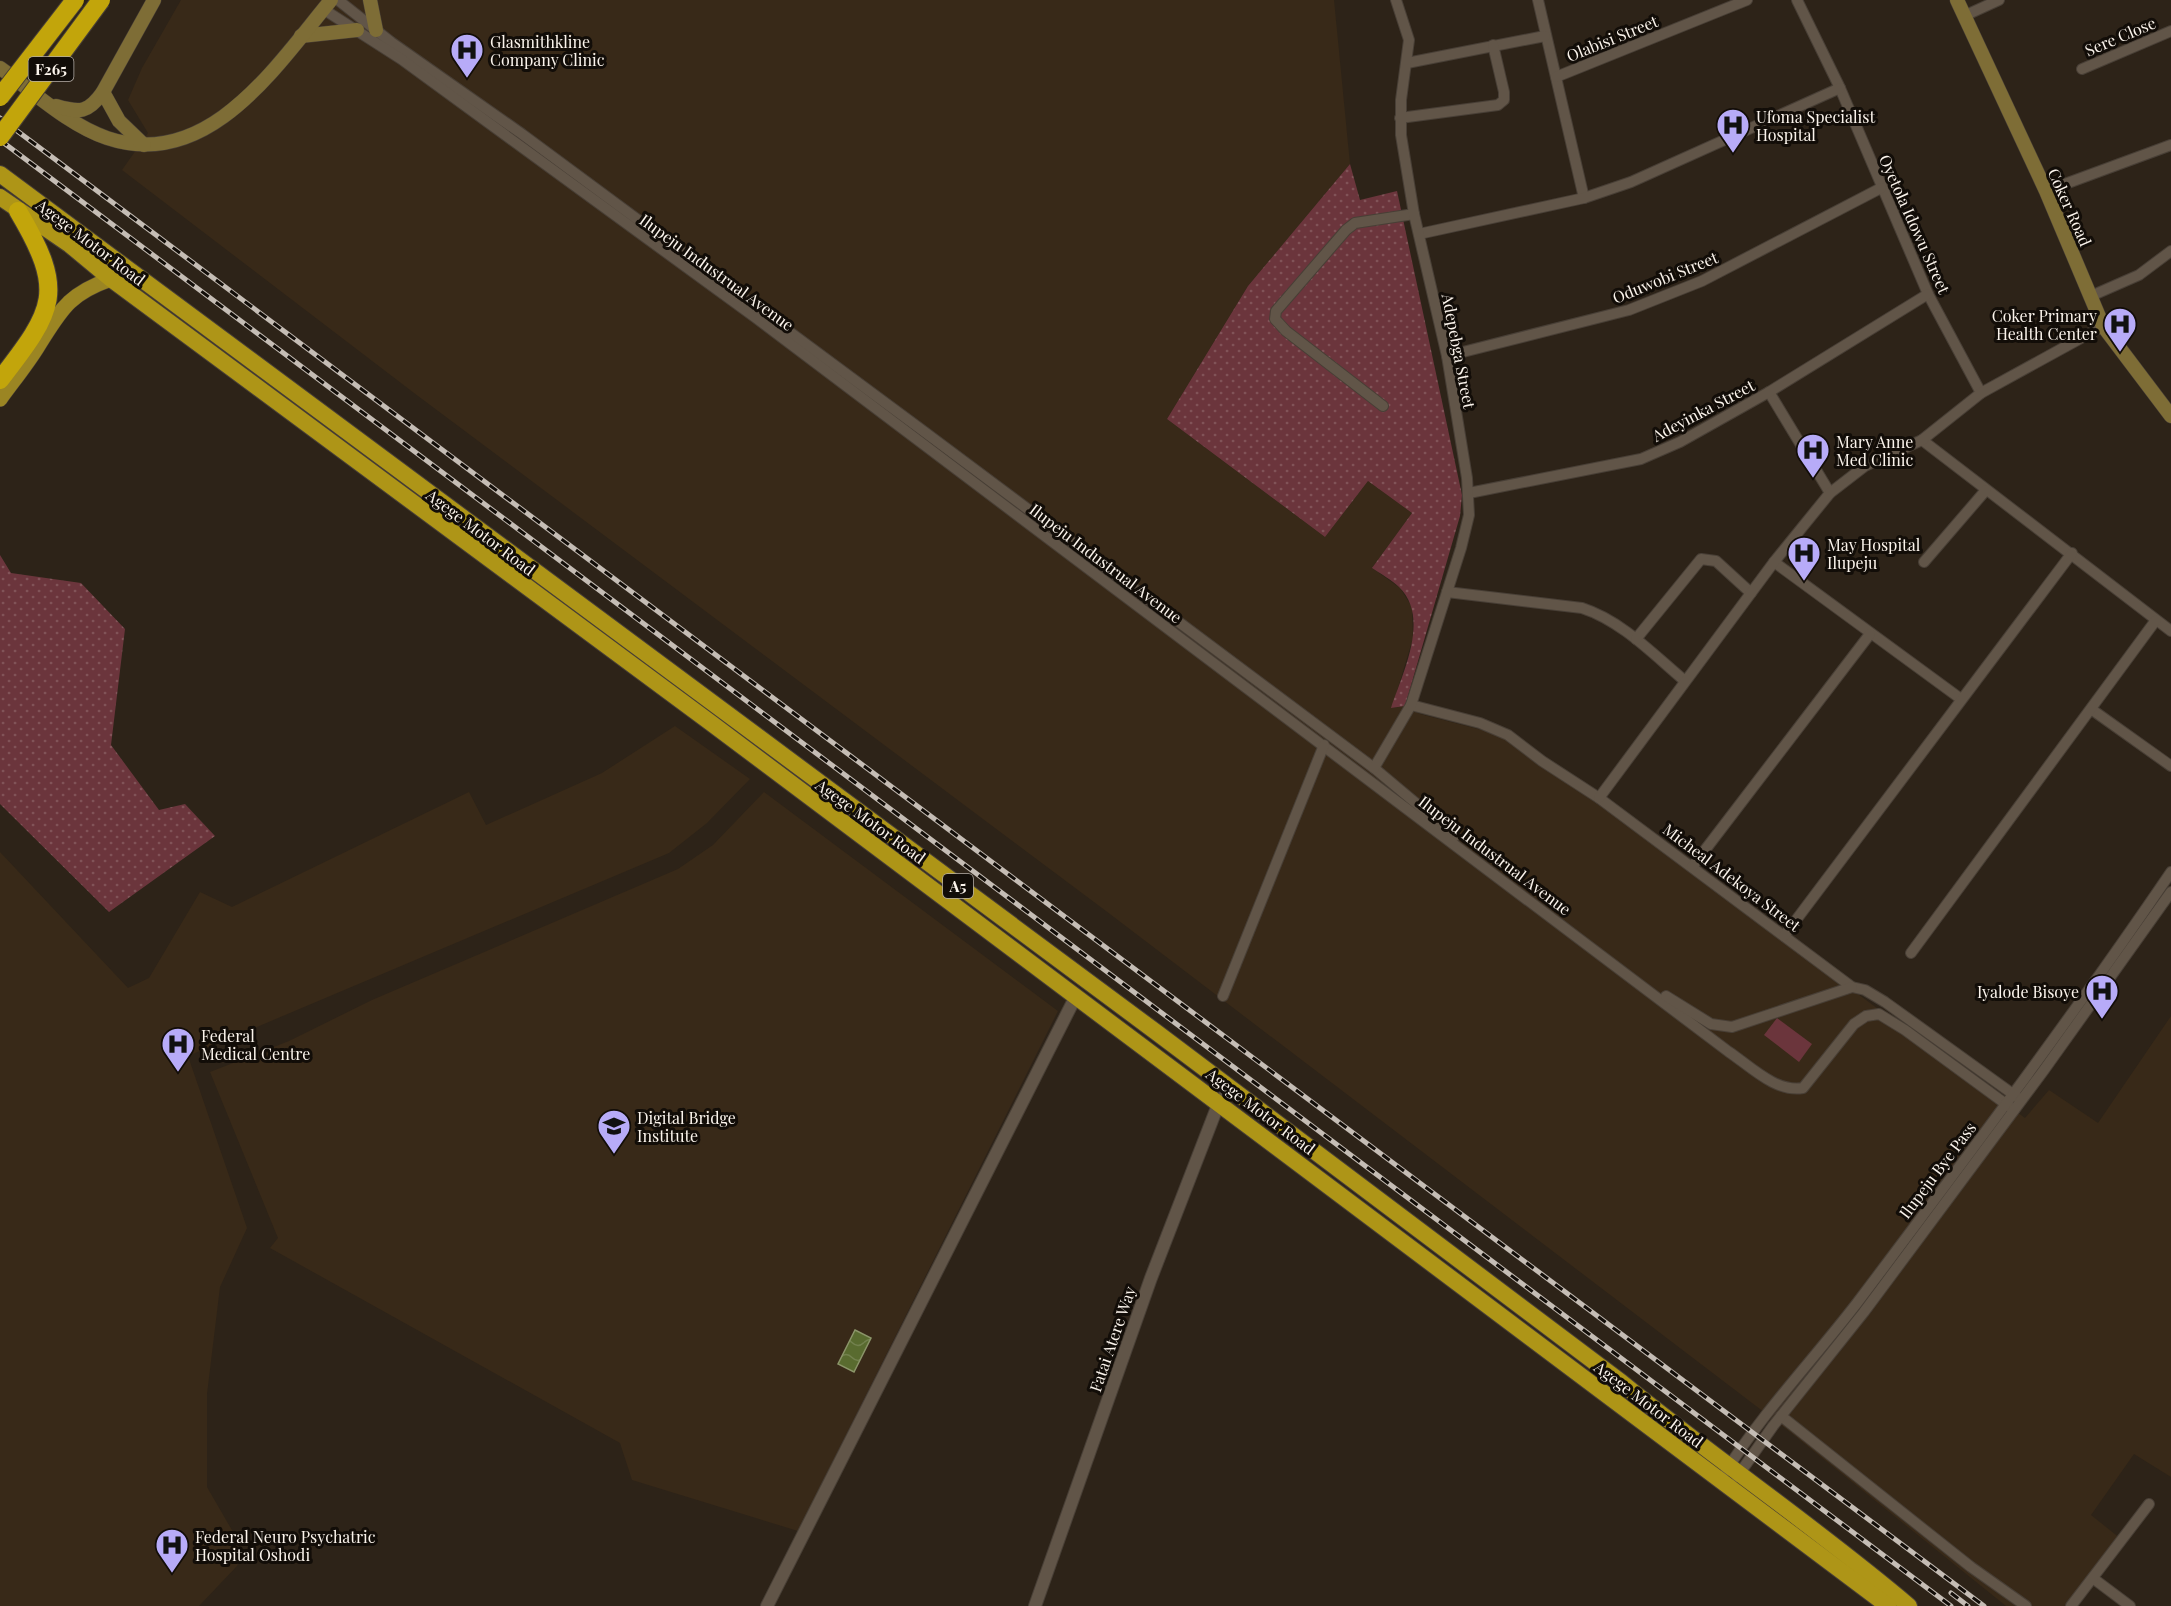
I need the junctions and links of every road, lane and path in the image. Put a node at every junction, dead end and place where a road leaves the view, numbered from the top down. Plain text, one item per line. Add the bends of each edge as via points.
1 (75, 0) edge
2 (101, 0) edge
3 (154, 0) edge
4 (338, 0) edge
5 (370, 0) edge
6 (1396, 0) edge
7 (1538, 0) edge
8 (1747, 0) edge
9 (1797, 0) edge
10 (1957, 0) edge
11 (1999, 0) edge
12 (327, 5) edge
13 (1964, 16) junction
14 (357, 30) junction
15 (376, 30) junction
16 (2171, 32) edge
17 (302, 36) junction
18 (1545, 36) junction
19 (1493, 45) junction
20 (1407, 63) junction
21 (0, 68) edge
22 (2082, 69) dead end
23 (1556, 76) junction
24 (1840, 88) junction
25 (104, 92) junction
26 (0, 97) edge
27 (48, 104) junction
28 (1400, 118) junction
29 (0, 137) edge
30 (144, 145) junction
31 (2171, 145) edge
32 (0, 174) edge
33 (1881, 188) junction
34 (2046, 191) junction
35 (0, 197) edge
36 (1584, 198) junction
37 (18, 211) junction
38 (1414, 214) junction
39 (1419, 234) junction
40 (2171, 251) edge
41 (111, 279) junction
42 (1928, 294) junction
43 (2091, 296) junction
44 (2103, 326) junction
45 (1447, 356) junction
46 (0, 381) edge
47 (1768, 392) junction
48 (1981, 393) junction
49 (0, 399) edge
50 (2166, 399) edge
51 (294, 403) junction
52 (1383, 406) dead end
53 (2171, 416) edge
54 (1922, 440) junction
55 (1986, 490) junction
56 (1469, 493) junction
57 (1830, 493) junction
58 (2072, 553) junction
59 (1774, 562) junction
60 (1924, 562) dead end
61 (1447, 592) junction
62 (1752, 592) junction
63 (2156, 620) junction
64 (2171, 631) edge
65 (1870, 634) junction
66 (1636, 639) junction
67 (1685, 681) junction
68 (1961, 699) junction
69 (1411, 705) junction
70 (2091, 709) junction
71 (1324, 746) junction
72 (2171, 766) edge
73 (1374, 768) junction
74 (1599, 798) junction
75 (1692, 867) junction
76 (2171, 872) edge
77 (2171, 892) edge
78 (1784, 936) junction
79 (1911, 953) dead end
80 (1852, 987) junction
81 (1222, 996) dead end
82 (1075, 998) junction
83 (1231, 1088) junction
84 (2016, 1097) junction
85 (1218, 1105) junction
86 (2010, 1107) junction
87 (1781, 1416) junction
88 (1730, 1476) junction
89 (2149, 1504) dead end
90 (2094, 1580) junction
91 (766, 1606) edge
92 (1035, 1606) edge
93 (1888, 1606) edge
94 (1909, 1606) edge
95 (2026, 1606) edge
96 (2072, 1606) edge
97 (2130, 1606) edge

1 - 26 highway, F265, bridge
2 - 29 highway, F265, bridge
3 - 25 main road
4 - 15 street, Ilupeju Industrual Avenue
5 - 15 main road
6 - 20 street, Adepebga Street via 1409,40
7 - 18 street
8 - 23 street, Olabisi Street
9 - 24 street, Oyetola Idowu Street
10 - 13 main road, Coker Road
11 - 13 street
12 - 14 street, Ilupeju Industrual Avenue
12 - 17 main road
13 - 34 main road, Coker Road
14 - 17 main road
14 - 71 street, Ilupeju Industrual Avenue via 756,318
15 - 73 street, Ilupeju Industrual Avenue via 532,141
16 - 22 street, Sere Close
17 - 30 main road via 261,85 229,114 200,131
18 - 19 street
18 - 23 street
19 - 20 street
19 - 28 street via 1504,92 1498,105
20 - 28 street, Adepebga Street
21 - 27 main road
23 - 36 street
24 - 33 street, Oyetola Idowu Street
24 - 36 street via 1680,162
25 - 27 main road via 92,107 80,111
25 - 30 main road via 119,121
27 - 30 main road via 107,138
28 - 38 street, Adepebga Street
31 - 34 street
32 - 51 highway, Agege Motor Road / A5
33 - 42 street, Oyetola Idowu Street
33 - 45 street, Oduwobi Street via 1702,280 1629,310
34 - 43 main road, Coker Road
35 - 37 highway, Agege Motor Road / A5
36 - 39 street
37 - 41 highway, Agege Motor Road / A5 via 70,245
37 - 46 highway via 44,260 50,281 47,310
38 - 39 street, Adepebga Street
38 - 52 street via 1356,223 1276,310 1275,319 1286,331
39 - 45 street, Adepebga Street
40 - 43 street via 2139,275
41 - 49 main road via 90,286 60,310
41 - 51 highway, Agege Motor Road / A5
42 - 47 street, Adeyinka Street
42 - 48 street, Oyetola Idowu Street
43 - 44 main road, Coker Road
44 - 48 street
44 - 50 main road, Coker Road
45 - 56 street, Adepebga Street
47 - 56 street, Adeyinka Street via 1680,442 1641,459
47 - 57 street
48 - 54 street
50 - 53 main road, Coker Road
51 - 82 highway, Agege Motor Road / A5
51 - 83 highway, Agege Motor Road / A5
54 - 55 street
54 - 57 street via 1864,466
55 - 58 street
55 - 60 street
56 - 61 street, Adepebga Street via 1467,526
57 - 59 street
58 - 63 street
58 - 68 street
59 - 62 street
59 - 65 street
61 - 66 street via 1582,608 1599,614
61 - 69 street, Adepebga Street
62 - 66 street via 1716,561 1701,559
62 - 67 street
63 - 64 street
63 - 70 street
65 - 68 street
65 - 75 street
66 - 67 street
67 - 74 street
68 - 78 street
69 - 73 street, Adepebga Street
69 - 74 street, Micheal Adekoya Street via 1480,723 1508,735
70 - 72 street
70 - 79 street
71 - 81 street
71 - 86 street, Ilupeju Industrual Avenue via 1778,1085 1791,1090 1803,1088 1854,1024 1879,1014
73 - 80 street, Ilupeju Industrual Avenue via 1549,909 1711,1024 1732,1027
74 - 75 street, Micheal Adekoya Street
75 - 78 street, Micheal Adekoya Street
76 - 84 street, Ilupeju Bye Pass
77 - 84 street, Ilupeju Bye Pass
78 - 80 street, Micheal Adekoya Street
80 - 84 street, Micheal Adekoya Street via 1884,1002
82 - 85 highway, Agege Motor Road / A5
82 - 91 street
83 - 85 street, Fatai Atere Way
83 - 88 highway, Agege Motor Road / A5 via 1621,1382
84 - 86 street, Ilupeju Bye Pass
85 - 88 highway, Agege Motor Road / A5
85 - 92 street, Fatai Atere Way via 1151,1278
86 - 87 street, Ilupeju Bye Pass via 1864,1312
86 - 88 street, Ilupeju Bye Pass via 1751,1433
87 - 88 street, Ilupeju Bye Pass
87 - 95 street
88 - 93 highway, Agege Motor Road / A5
88 - 94 highway, Agege Motor Road / A5
89 - 90 street
90 - 96 street
90 - 97 street

